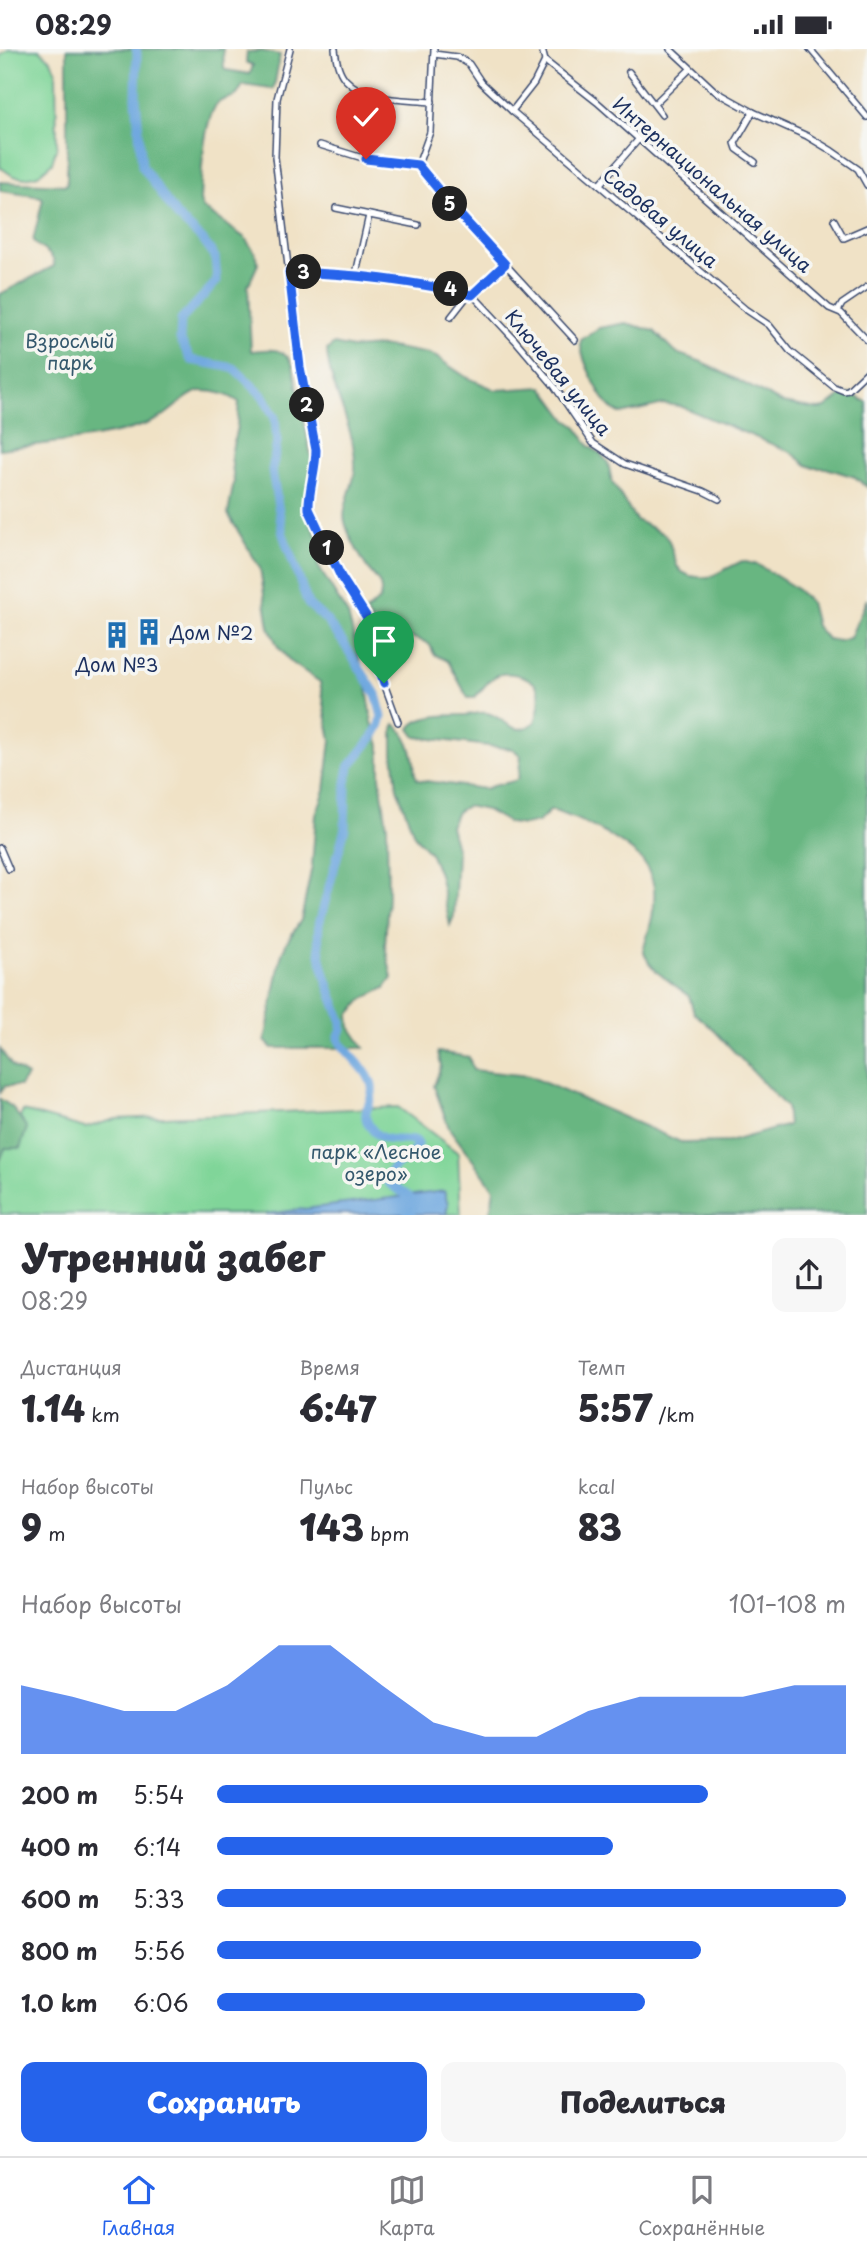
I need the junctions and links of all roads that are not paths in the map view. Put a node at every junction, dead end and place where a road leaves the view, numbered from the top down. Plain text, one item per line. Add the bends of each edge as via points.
1 (290, 49) edge
2 (334, 49) edge
3 (542, 49) edge
4 (670, 49) edge
5 (810, 49) edge
6 (434, 52) edge
7 (545, 61) junction
8 (690, 69) junction
9 (629, 72) dead end
10 (432, 102) junction
11 (654, 104) junction
12 (512, 111) junction
13 (752, 112) junction
14 (662, 115) dead end
15 (867, 117) edge
16 (638, 140) junction
17 (320, 145) dead end
18 (755, 162) dead end
19 (867, 164) edge
20 (418, 165) junction
21 (858, 169) junction
22 (598, 185) junction
23 (867, 185) edge
24 (336, 208) dead end
25 (369, 215) junction
26 (834, 221) dead end
27 (418, 225) dead end
28 (867, 229) edge
29 (844, 238) junction
30 (834, 242) dead end
31 (505, 264) junction
32 (289, 272) junction
33 (356, 274) junction
34 (867, 287) edge
35 (471, 294) junction
36 (838, 311) junction
37 (451, 317) dead end
38 (575, 340) dead end
39 (867, 340) edge
40 (867, 372) edge
41 (719, 499) dead end
42 (398, 722) dead end
43 (0, 848) edge
44 (9, 869) dead end

1 - 32 street via 279,89 274,137
2 - 10 street via 345,80 355,87 370,95
3 - 7 street
4 - 8 street
5 - 15 street
6 - 10 street
6 - 12 street, Садовая улица via 469,64
7 - 12 street
7 - 16 street, Интернациональная улица
8 - 11 street
8 - 13 street via 715,91
9 - 11 street
10 - 20 street via 430,132
11 - 14 street
12 - 22 street, Садовая улица
13 - 18 street via 735,143
13 - 21 street via 807,136
16 - 22 street
16 - 36 street, Интернациональная улица
17 - 20 street via 366,159
19 - 21 street
20 - 31 street
21 - 23 street
22 - 40 street, Садовая улица via 769,325 790,351 834,387 848,390
24 - 25 street
25 - 27 street
25 - 33 street
26 - 29 street
28 - 29 street
29 - 30 street
31 - 35 street
31 - 38 street
32 - 33 street
32 - 42 street via 316,450 309,509 341,577 366,616
33 - 35 street
34 - 36 street
35 - 37 street
35 - 41 street, Ключевая улица via 555,387 593,443 625,464
36 - 39 street, Интернациональная улица
43 - 44 street

